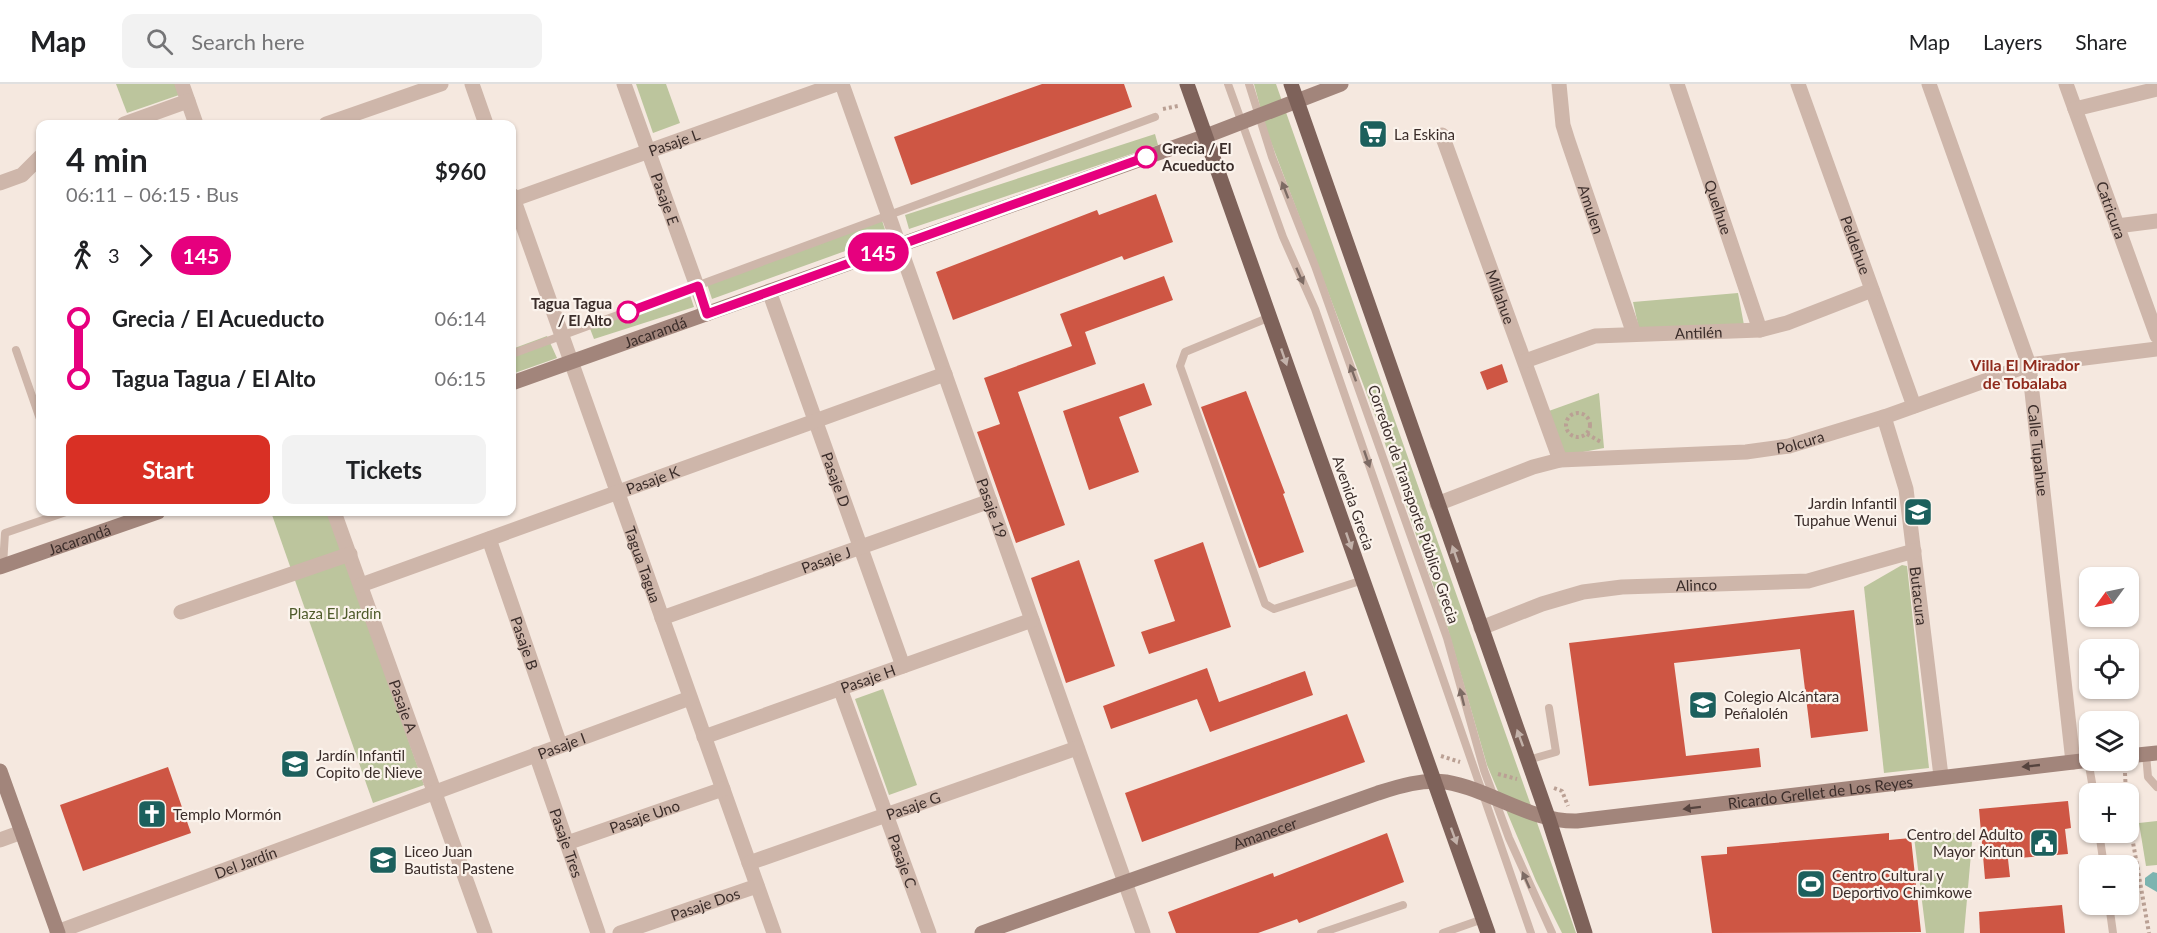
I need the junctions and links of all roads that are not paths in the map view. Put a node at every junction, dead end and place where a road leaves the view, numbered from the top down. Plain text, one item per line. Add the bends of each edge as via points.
1 (182, 84) edge
2 (441, 84) edge
3 (472, 84) edge
4 (624, 84) edge
5 (837, 84) edge
6 (842, 84) edge
7 (1187, 84) edge
8 (1228, 84) edge
9 (1249, 84) edge
10 (1291, 84) edge
11 (1341, 84) edge
12 (1559, 84) edge
13 (1677, 84) edge
14 (1798, 84) edge
15 (1929, 84) edge
16 (2066, 84) edge
17 (2157, 89) edge
18 (188, 101) junction
19 (1297, 102) junction
20 (2075, 109) junction
21 (1155, 117) dead end
22 (1259, 117) junction
23 (135, 120) edge
24 (195, 120) edge
25 (338, 120) edge
26 (485, 120) edge
27 (1242, 123) junction
28 (1442, 135) dead end
29 (1206, 136) junction
30 (649, 151) junction
31 (36, 161) edge
32 (0, 183) edge
33 (516, 197) edge
34 (516, 209) edge
35 (889, 217) junction
36 (2157, 221) edge
37 (2117, 226) junction
38 (898, 244) junction
39 (698, 286) junction
40 (1872, 290) junction
41 (769, 291) junction
42 (707, 314) junction
43 (1270, 317) junction
44 (1760, 330) junction
45 (1634, 334) junction
46 (562, 336) junction
47 (2157, 336) edge
48 (2157, 349) edge
49 (16, 350) dead end
50 (516, 353) edge
51 (1524, 361) junction
52 (571, 362) junction
53 (2029, 365) junction
54 (945, 374) junction
55 (516, 382) edge
56 (1914, 406) junction
57 (36, 408) edge
58 (1884, 417) junction
59 (815, 421) junction
60 (1560, 460) junction
61 (617, 493) junction
62 (990, 501) junction
63 (1437, 504) junction
64 (54, 516) edge
65 (146, 516) edge
66 (336, 516) edge
67 (489, 539) junction
68 (861, 547) junction
69 (1914, 551) junction
70 (350, 554) junction
71 (2, 566) edge
72 (1363, 579) junction
73 (361, 585) junction
74 (181, 612) dead end
75 (662, 618) junction
76 (1032, 620) junction
77 (1481, 628) junction
78 (903, 666) junction
79 (840, 688) junction
80 (690, 698) junction
81 (1549, 708) dead end
82 (704, 737) junction
83 (560, 745) junction
84 (1077, 748) junction
85 (536, 754) junction
86 (2152, 754) edge
87 (1528, 760) junction
88 (2079, 761) edge
89 (2073, 762) junction
90 (0, 771) edge
91 (1941, 776) junction
92 (1433, 781) junction
93 (2157, 787) edge
94 (723, 789) junction
95 (434, 791) junction
96 (1488, 795) junction
97 (886, 815) junction
98 (1549, 820) junction
99 (21, 832) junction
100 (0, 840) edge
101 (567, 843) junction
102 (749, 863) junction
103 (1124, 883) junction
104 (757, 886) junction
105 (1403, 904) dead end
106 (2111, 915) edge
107 (1486, 926) edge
108 (58, 932) edge
109 (485, 933) edge
110 (598, 933) edge
111 (620, 933) edge
112 (774, 933) edge
113 (929, 933) edge
114 (982, 933) edge
115 (1143, 933) edge
116 (1321, 933) edge
117 (1443, 933) edge
118 (1531, 933) edge
119 (1552, 933) edge
120 (1585, 933) edge
121 (2113, 933) edge

1 - 18 street
2 - 25 street
3 - 26 street
4 - 30 street, Pasaje E
5 - 30 street, Pasaje L
6 - 35 street, Pasaje 19
7 - 29 main road, Avenida Grecia
8 - 27 lane, Corredor de Transporte Público Grecia
9 - 22 lane, Corredor de Transporte Público Grecia
10 - 19 main road
11 - 19 street, Jacarandá
12 - 45 street, Amulen via 1563,125
13 - 44 street, Quelhue
14 - 40 street, Peldehue
15 - 53 street, Calle Tupahue
16 - 20 street, Catricura
17 - 20 street
18 - 23 street
18 - 24 street
19 - 22 street, Jacarandá
19 - 63 main road
20 - 37 street, Catricura
21 - 35 lane
22 - 27 street, Jacarandá
96 -> 22 lane, Corredor de Transporte Público Grecia via 1447,638
27 - 29 street, Jacarandá
27 -> 96 lane, Corredor de Transporte Público Grecia via 1283,237 1315,309
28 - 51 street, Millahue
29 - 38 street, Jacarandá
29 - 43 main road, Avenida Grecia
30 - 33 street, Pasaje L
30 - 39 street, Pasaje E
31 - 32 street via 22,175
34 - 46 street, Tagua Tagua
35 - 38 street, Pasaje 19
35 - 39 lane
36 - 37 street
37 - 47 street, Catricura
38 - 41 street, Jacarandá
38 - 54 street, Pasaje 19
39 - 42 street, Pasaje E
39 - 46 lane
40 - 44 street, Antilén
40 - 56 street, Peldehue
41 - 42 street, Jacarandá
41 - 59 street, Pasaje D
42 - 52 street, Jacarandá
43 -> 72 main road, Avenida Grecia
43 - 72 lane via 1185,352 1180,366 1265,604 1274,609
44 - 45 street, Antilén
45 - 51 street, Antilén via 1586,338
46 - 50 lane
46 - 52 street, Tagua Tagua
48 - 53 street, Polcura
49 - 57 lane
51 - 60 street, Millahue
52 - 55 street, Jacarandá
52 - 61 street, Tagua Tagua
53 - 56 street, Polcura
53 - 89 street, Calle Tupahue
54 - 59 street, Pasaje K
54 - 62 street, Pasaje 19
56 - 58 street, Polcura
58 - 60 street, Polcura via 1804,443 1767,450
58 - 69 street, Butacura via 1906,489
59 - 61 street, Pasaje K
59 - 68 street, Pasaje D
60 - 63 street, Polcura
61 - 67 street, Pasaje K
61 - 75 street, Tagua Tagua
62 - 68 street, Pasaje J
62 - 76 street, Pasaje 19
77 -> 63 main road
64 - 71 lane via 5,533
65 - 71 street, Jacarandá
66 - 70 street, Pasaje A
67 - 73 street, Pasaje K
67 - 83 street, Pasaje B
68 - 75 street, Pasaje J
68 - 78 street, Pasaje D
69 - 77 street, Alinco via 1808,581 1593,591 1542,604
69 - 91 street, Butacura
70 - 73 street, Pasaje A
70 - 74 street
72 - 92 main road, Avenida Grecia
73 - 95 street, Pasaje A
75 - 80 street, Tagua Tagua
76 - 78 street, Pasaje H
76 - 84 street, Pasaje 19
87 -> 77 main road
78 - 79 street, Pasaje H
79 - 82 street, Pasaje H
79 - 97 street, Pasaje C
80 - 82 street, Tagua Tagua
80 - 83 street, Pasaje I
81 - 87 lane via 1556,752
82 - 94 street, Tagua Tagua
83 - 85 street, Pasaje I
84 - 97 street, Pasaje G
84 - 103 street, Pasaje 19
85 - 95 street, Pasaje I
85 - 101 street, Pasaje Tres
86 - 93 lane via 2146,771
87 - 98 main road
88 - 89 street, Ricardo Grellet de Los Reyes
89 -> 91 street, Ricardo Grellet de Los Reyes
90 - 99 street
91 -> 98 street, Ricardo Grellet de Los Reyes via 1606,819
92 - 96 street, Amanecer
92 - 103 street, Amanecer via 1401,785
92 -> 107 main road, Avenida Grecia
94 - 101 street, Pasaje Uno
94 - 102 street, Tagua Tagua
95 - 108 street, Del Jardín
95 - 109 street, Pasaje A
96 - 98 street, Amanecer
96 - 118 lane, Corredor de Transporte Público Grecia
119 -> 96 lane, Corredor de Transporte Público Grecia
97 - 102 street, Pasaje G
97 - 113 street, Pasaje C
98 - 120 main road
99 - 100 street
99 - 108 street
101 - 110 street, Pasaje Tres
102 - 104 street, Tagua Tagua
103 - 114 street, Amanecer
103 - 115 street, Pasaje 19
104 - 111 street, Pasaje Dos
104 - 112 street, Tagua Tagua
105 - 116 lane
106 - 121 lane
107 - 117 lane

